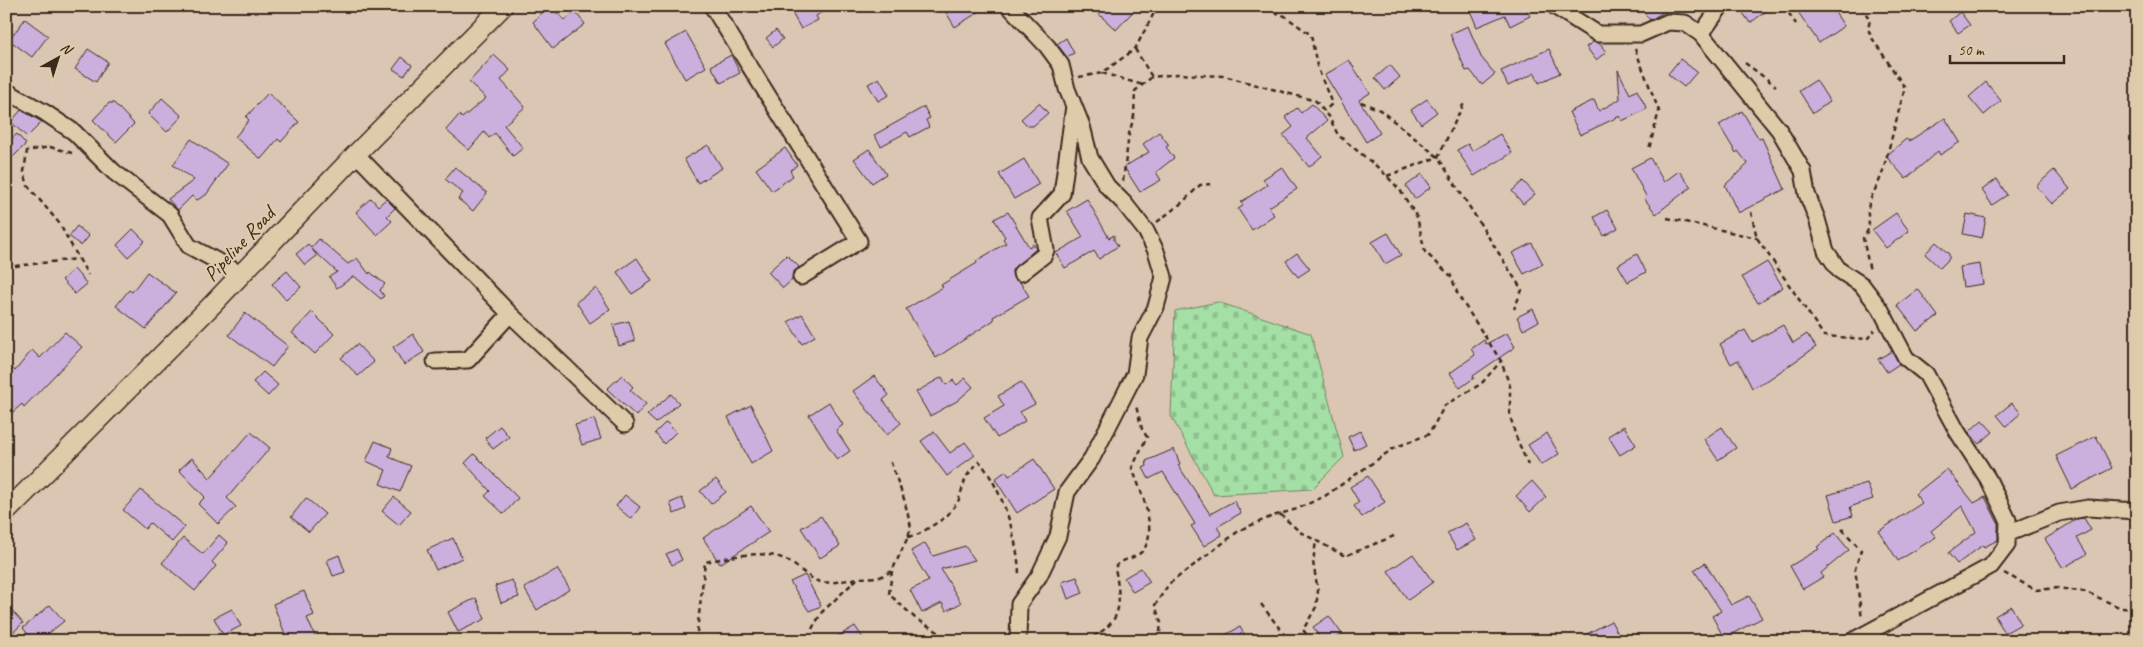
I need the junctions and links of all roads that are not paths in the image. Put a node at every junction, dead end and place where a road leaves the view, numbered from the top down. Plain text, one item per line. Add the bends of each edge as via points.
1 (503, 6) edge
2 (712, 6) edge
3 (1009, 6) edge
4 (1554, 6) edge
5 (1721, 6) edge
6 (1701, 34) junction
7 (6, 91) edge
8 (1074, 106) junction
9 (356, 154) junction
10 (1021, 273) dead end
11 (241, 274) junction
12 (801, 277) dead end
13 (510, 314) junction
14 (435, 361) dead end
15 (625, 424) dead end
16 (2137, 511) edge
17 (6, 512) edge
18 (2007, 534) junction
19 (1018, 641) edge
20 (1852, 641) edge

1 - 9 street, Pipeline Road
2 - 12 street via 859,241
3 - 8 street via 1061,65
4 - 6 street via 1598,34 1641,34 1668,22 1685,23
5 - 6 street
6 - 18 street via 1779,130 1803,170 1807,194 1826,251 1838,270 1862,285 1880,310 1906,358 1926,374 1988,479 2008,520
7 - 11 street via 74,132 114,172 170,215 189,246
8 - 10 street via 1062,194 1040,218 1046,250
8 - 19 street via 1090,158 1107,186 1146,231 1164,277 1156,307 1140,338 1134,374 1092,458 1067,492 1058,536 1039,576 1019,604
9 - 11 street, Pipeline Road
9 - 13 street
11 - 17 street, Pipeline Road
13 - 14 street via 468,360
13 - 15 street
16 - 18 street via 2088,508 2059,513
18 - 20 street via 2007,545 1991,566

